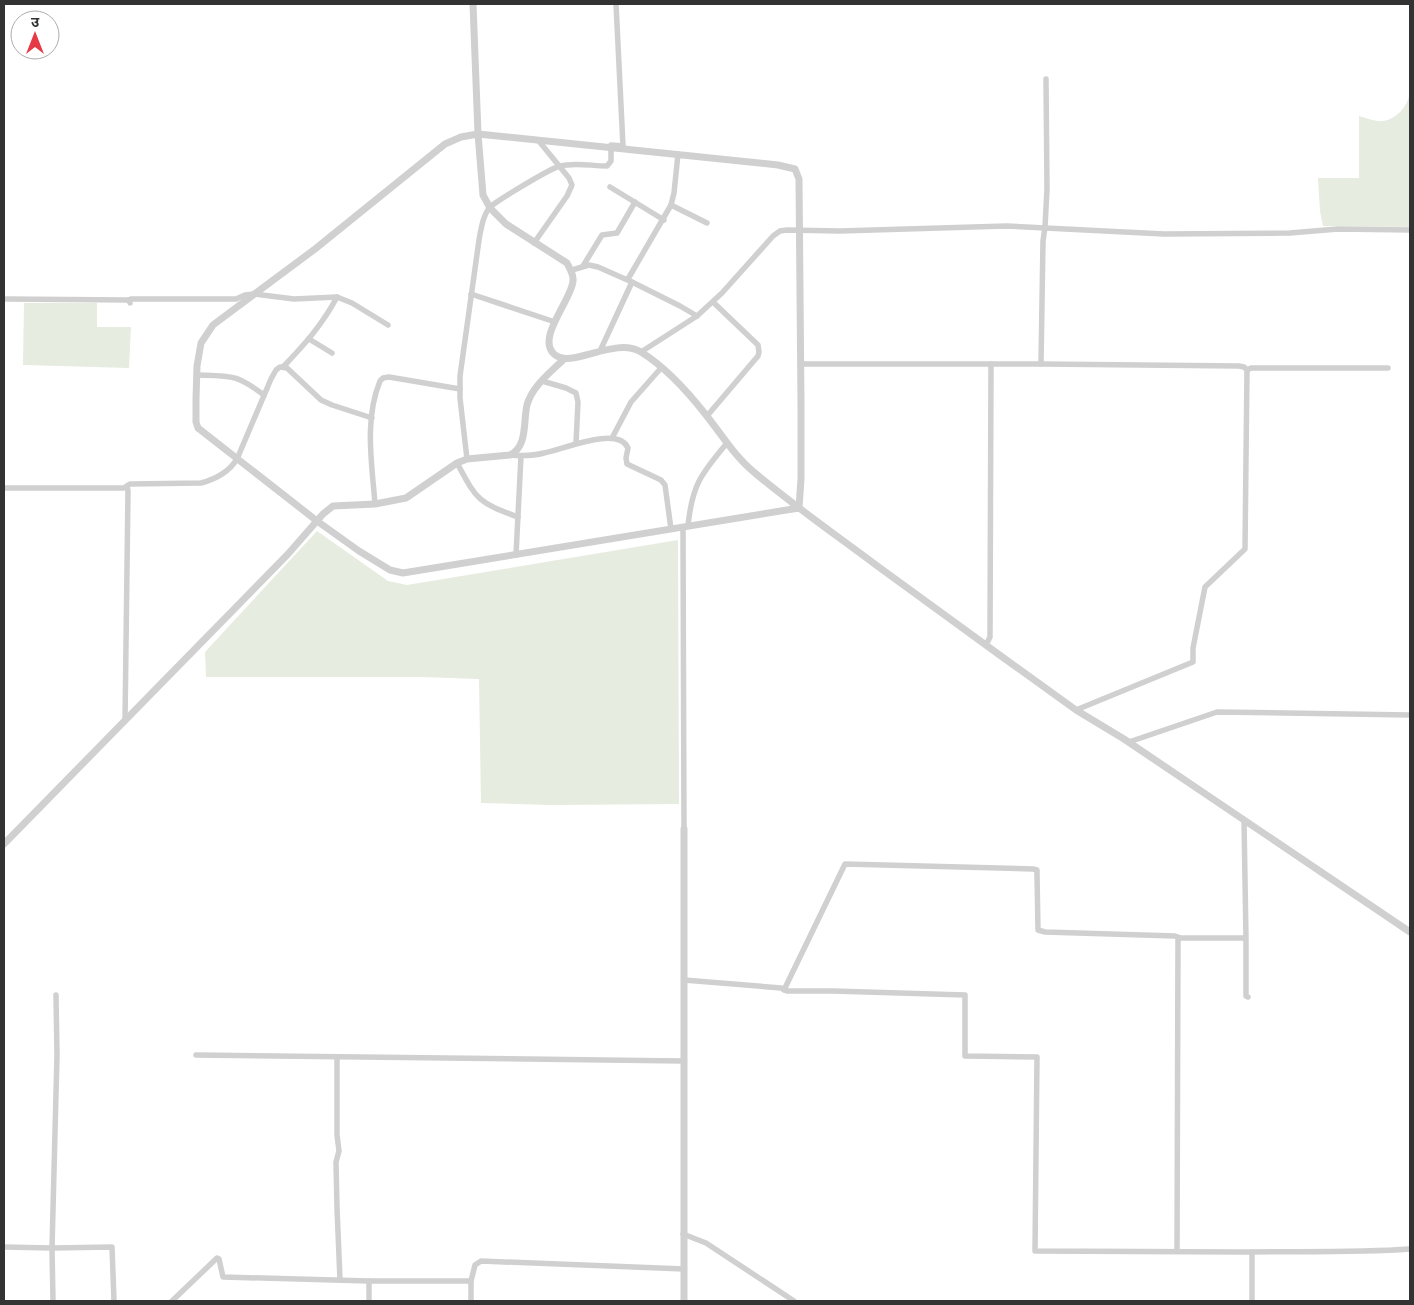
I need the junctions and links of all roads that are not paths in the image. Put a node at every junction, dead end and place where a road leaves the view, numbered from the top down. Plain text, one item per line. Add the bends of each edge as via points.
1 (473, 4) edge
2 (616, 4) edge
3 (1046, 79) dead end
4 (478, 134) junction
5 (538, 140) junction
6 (612, 148) junction
7 (678, 154) junction
8 (559, 166) junction
9 (610, 187) dead end
10 (635, 202) junction
11 (671, 205) junction
12 (490, 208) junction
13 (664, 220) junction
14 (707, 223) dead end
15 (1046, 227) junction
16 (799, 230) junction
17 (1410, 230) edge
18 (534, 243) junction
19 (583, 266) junction
20 (572, 270) junction
21 (630, 281) junction
22 (254, 294) junction
23 (472, 294) junction
24 (337, 298) junction
25 (4, 299) edge
26 (713, 302) junction
27 (697, 316) junction
28 (555, 322) junction
29 (388, 325) dead end
30 (310, 339) junction
31 (600, 351) junction
32 (640, 352) junction
33 (332, 354) dead end
34 (564, 360) junction
35 (801, 364) junction
36 (990, 364) junction
37 (1041, 364) junction
38 (283, 367) junction
39 (660, 368) junction
40 (1388, 368) dead end
41 (1246, 370) junction
42 (197, 375) junction
43 (542, 381) junction
44 (460, 389) junction
45 (264, 395) junction
46 (707, 416) junction
47 (372, 418) junction
48 (612, 438) junction
49 (727, 443) junction
50 (576, 444) junction
51 (510, 455) junction
52 (521, 456) junction
53 (237, 459) junction
54 (467, 459) junction
55 (457, 463) junction
56 (127, 486) junction
57 (4, 488) edge
58 (375, 504) junction
59 (798, 508) junction
60 (518, 517) junction
61 (316, 521) junction
62 (686, 527) junction
63 (671, 529) junction
64 (516, 555) junction
65 (986, 645) junction
66 (1076, 710) junction
67 (1410, 715) edge
68 (125, 720) junction
69 (1129, 742) junction
70 (1244, 820) junction
71 (684, 829) joint
72 (4, 844) edge
73 (1410, 932) edge
74 (1178, 938) junction
75 (1246, 939) junction
76 (684, 980) junction
77 (784, 990) junction
78 (56, 995) dead end
79 (1248, 997) dead end
80 (196, 1055) dead end
81 (337, 1057) junction
82 (684, 1061) junction
83 (683, 1234) junction
84 (4, 1247) edge
85 (52, 1248) junction
86 (1410, 1249) edge
87 (1177, 1252) junction
88 (1252, 1252) junction
89 (684, 1270) junction
90 (340, 1280) junction
91 (369, 1281) junction
92 (471, 1281) junction
93 (53, 1301) edge
94 (114, 1301) edge
95 (172, 1301) edge
96 (369, 1301) edge
97 (471, 1301) edge
98 (684, 1301) edge
99 (794, 1301) edge
100 (1252, 1301) edge

1 - 4 street
2 - 6 street via 623,146 611,145
3 - 15 street
4 - 5 street
4 - 12 street via 482,191
4 - 22 street via 454,139 439,149
5 - 6 street
5 - 8 street
6 - 7 street
6 - 8 street via 611,161 607,166
7 - 11 street
7 - 16 street via 795,169 799,178
8 - 12 street
8 - 18 street via 571,182 571,190
9 - 10 street
10 - 13 street
10 - 19 street via 617,232 600,237
11 - 13 street
11 - 14 street
12 - 18 street via 506,224
12 - 23 street via 480,234
13 - 21 street
15 - 16 street
15 - 17 street via 1164,234
15 - 37 street
16 - 26 street via 777,232
16 - 35 street
18 - 20 street
19 - 20 street
19 - 21 street via 598,267
20 - 28 street via 574,282
21 - 27 street
21 - 31 street
22 - 24 street via 294,299
22 - 25 street via 236,299
22 - 42 street via 206,334 199,352
23 - 28 street
23 - 44 street
24 - 29 street via 352,303
24 - 30 street
26 - 27 street
26 - 46 street via 760,349 758,356
27 - 32 street
28 - 34 street via 550,332 550,347
30 - 33 street
30 - 38 street
31 - 32 street via 626,346
31 - 34 street
32 - 39 street
34 - 43 street
35 - 36 street
35 - 59 street
36 - 37 street
36 - 65 street via 990,637
37 - 41 street via 1239,366
38 - 45 street via 274,373
38 - 47 street via 321,400
39 - 46 street via 672,376
39 - 48 street via 631,402
40 - 41 street
41 - 66 street via 1245,549 1205,587 1193,662
42 - 45 street via 234,377
42 - 53 street via 198,428
43 - 50 street via 576,393
43 - 51 street via 528,404 520,445
44 - 47 street via 382,378
44 - 54 street
45 - 53 street
46 - 49 street
47 - 58 street via 370,458
48 - 50 street
48 - 63 street via 626,444 627,464 663,482
49 - 59 street via 743,463
49 - 62 street via 697,482
50 - 52 street via 542,454
51 - 52 street
51 - 54 street
52 - 60 street
53 - 56 street via 230,469 202,483
53 - 61 street
54 - 55 street
55 - 58 street via 406,498
55 - 60 street via 482,502
56 - 57 street
56 - 68 street
58 - 61 street via 333,506
59 - 62 street
59 - 65 street
60 - 64 street
61 - 64 street via 378,564 396,572 410,573
61 - 68 street via 288,554
62 - 63 street
62 - 71 street
63 - 64 street
65 - 66 street
66 - 69 street
67 - 69 street via 1218,712
68 - 72 street
69 - 70 street
70 - 73 street
70 - 75 street
71 - 76 street
74 - 75 street
74 - 77 street via 1038,930 1037,870 1033,868 845,864
74 - 87 street
75 - 79 street
76 - 77 street
76 - 82 street
77 - 87 street via 965,995 965,1056 1037,1058 1035,1252
78 - 85 street
80 - 81 street
81 - 82 street
81 - 90 street
82 - 83 street
83 - 89 street
83 - 99 street via 706,1243
84 - 85 street
85 - 93 street
85 - 94 street via 112,1247
86 - 88 street
87 - 88 street
88 - 100 street
89 - 92 street via 481,1261 475,1265
89 - 98 street
90 - 91 street
90 - 95 street via 223,1276 217,1258
91 - 92 street
91 - 96 street
92 - 97 street

